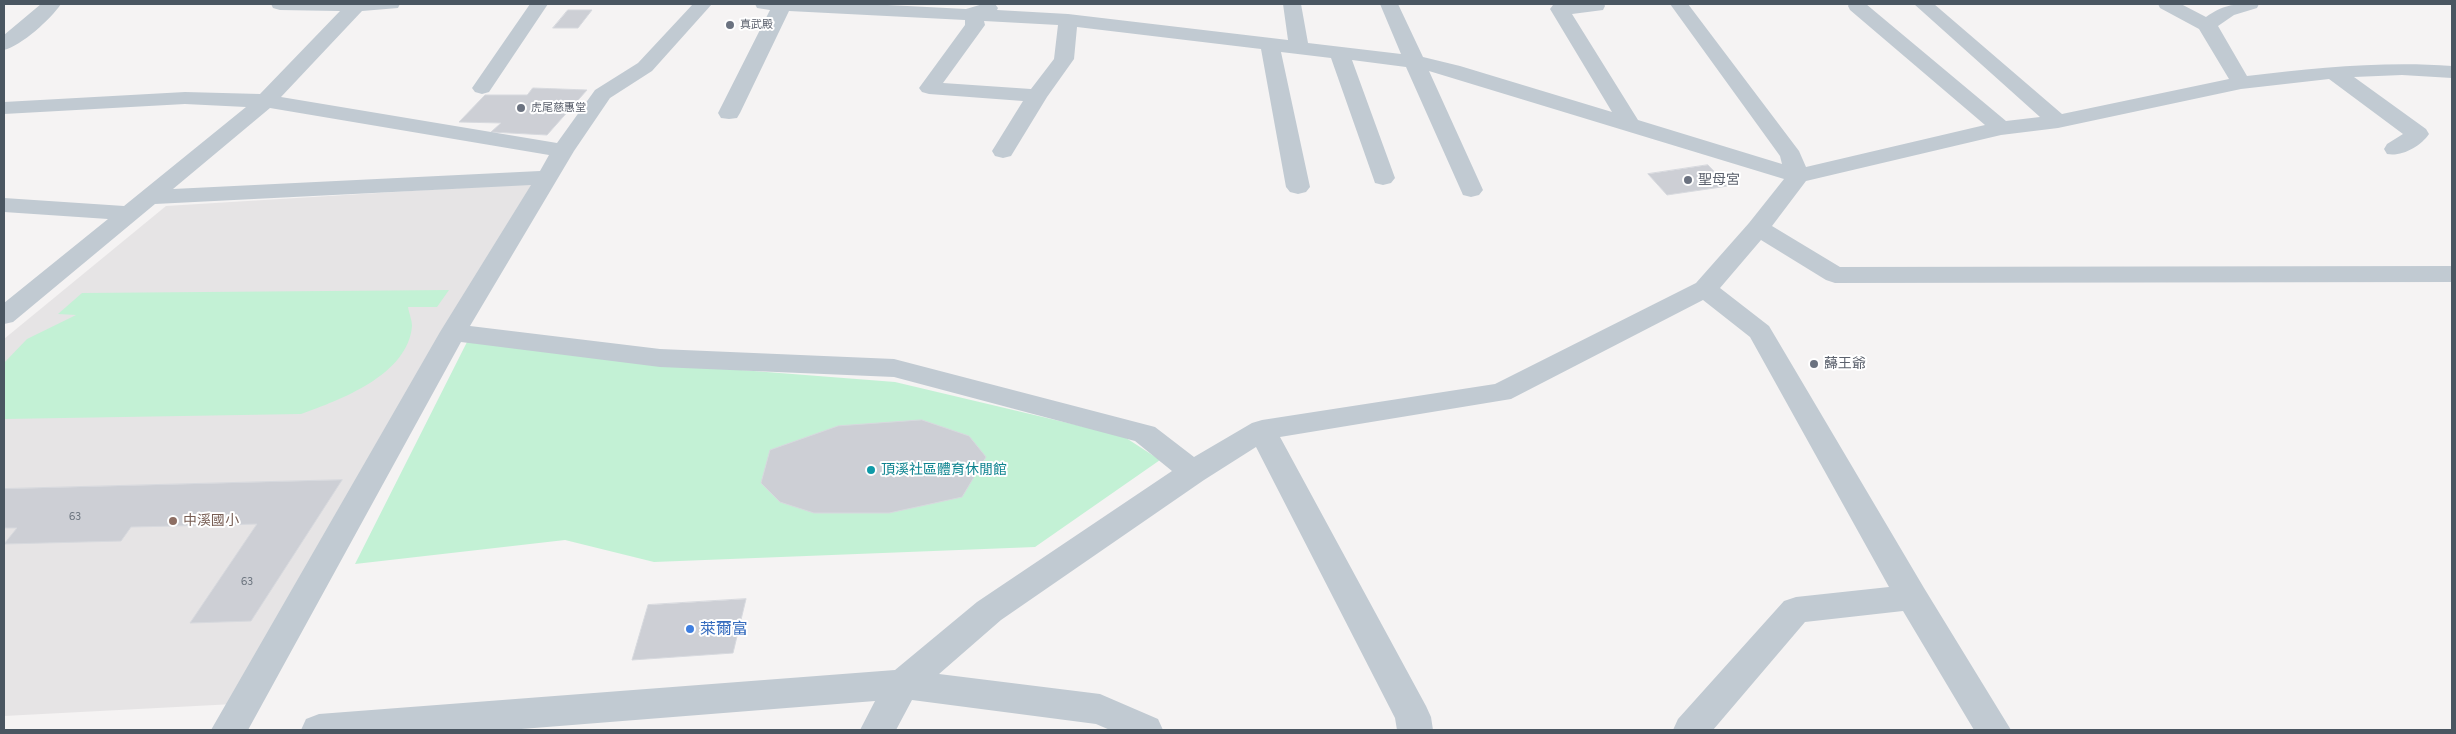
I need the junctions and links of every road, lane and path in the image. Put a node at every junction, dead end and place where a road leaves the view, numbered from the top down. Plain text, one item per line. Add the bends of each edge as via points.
1 (52, 4) edge
2 (280, 4) edge
3 (391, 4) edge
4 (539, 4) edge
5 (703, 4) edge
6 (776, 4) edge
7 (1001, 4) edge
8 (1292, 4) edge
9 (1389, 4) edge
10 (1679, 4) edge
11 (1923, 4) edge
12 (2167, 4) edge
13 (2250, 4) edge
14 (357, 5) edge
15 (1596, 6) dead end
16 (1857, 6) dead end
17 (973, 13) junction
18 (1068, 20) junction
19 (2208, 25) junction
20 (4, 44) edge
21 (1270, 45) junction
22 (1299, 48) junction
23 (1339, 53) junction
24 (1417, 62) junction
25 (2333, 72) junction
26 (2452, 72) edge
27 (2241, 83) junction
28 (482, 88) dead end
29 (1037, 96) junction
30 (266, 101) junction
31 (4, 108) edge
32 (729, 113) dead end
33 (2058, 120) junction
34 (1630, 124) junction
35 (2001, 128) junction
36 (2396, 149) dead end
37 (563, 151) junction
38 (1003, 151) dead end
39 (1798, 176) junction
40 (548, 177) junction
41 (1382, 178) dead end
42 (1298, 187) dead end
43 (1471, 190) dead end
44 (149, 197) junction
45 (4, 205) edge
46 (129, 213) junction
47 (1758, 228) junction
48 (2452, 274) edge
49 (1705, 289) junction
50 (4, 316) edge
51 (453, 332) junction
52 (1262, 430) junction
53 (1193, 472) junction
54 (1912, 597) junction
55 (902, 684) junction
56 (565, 720) edge
57 (228, 730) edge
58 (319, 730) edge
59 (878, 730) edge
60 (1145, 730) edge
61 (1415, 730) edge
62 (1691, 730) edge
63 (1993, 730) edge

1 - 20 street
2 - 14 street
3 - 14 street
4 - 28 street
5 - 37 street via 645,67 602,94
6 - 17 street
6 - 32 street
7 - 17 street
8 - 22 street
9 - 24 street
10 - 39 street via 1791,156
11 - 33 street
12 - 19 street
13 - 19 street via 2227,11
14 - 30 street
15 - 34 street via 1560,9
16 - 35 street
17 - 18 street
17 - 29 street via 975,25 928,88
18 - 21 street
18 - 29 street via 1064,59
19 - 27 street
21 - 22 street
21 - 42 street
22 - 23 street
23 - 24 street
23 - 41 street
24 - 34 street
24 - 43 street
25 - 26 street via 2402,69
25 - 27 street
25 - 36 street via 2418,134
27 - 33 street
29 - 38 street
30 - 31 street via 185,98
30 - 37 street
30 - 44 street
33 - 35 street
34 - 39 street
35 - 39 street
37 - 40 street
39 - 47 street
40 - 44 street
40 - 51 street
44 - 46 street
45 - 46 street
46 - 50 street
47 - 48 street via 1835,275
47 - 49 street
49 - 52 street via 1502,392
49 - 54 street via 1760,332
51 - 53 street via 660,358 894,368 1145,434
51 - 57 street
52 - 53 street
52 - 61 street via 1413,717
53 - 55 street via 989,611
54 - 62 street via 1796,610
54 - 63 street
55 - 56 street
55 - 59 street
55 - 60 street via 1100,709
56 - 58 street

